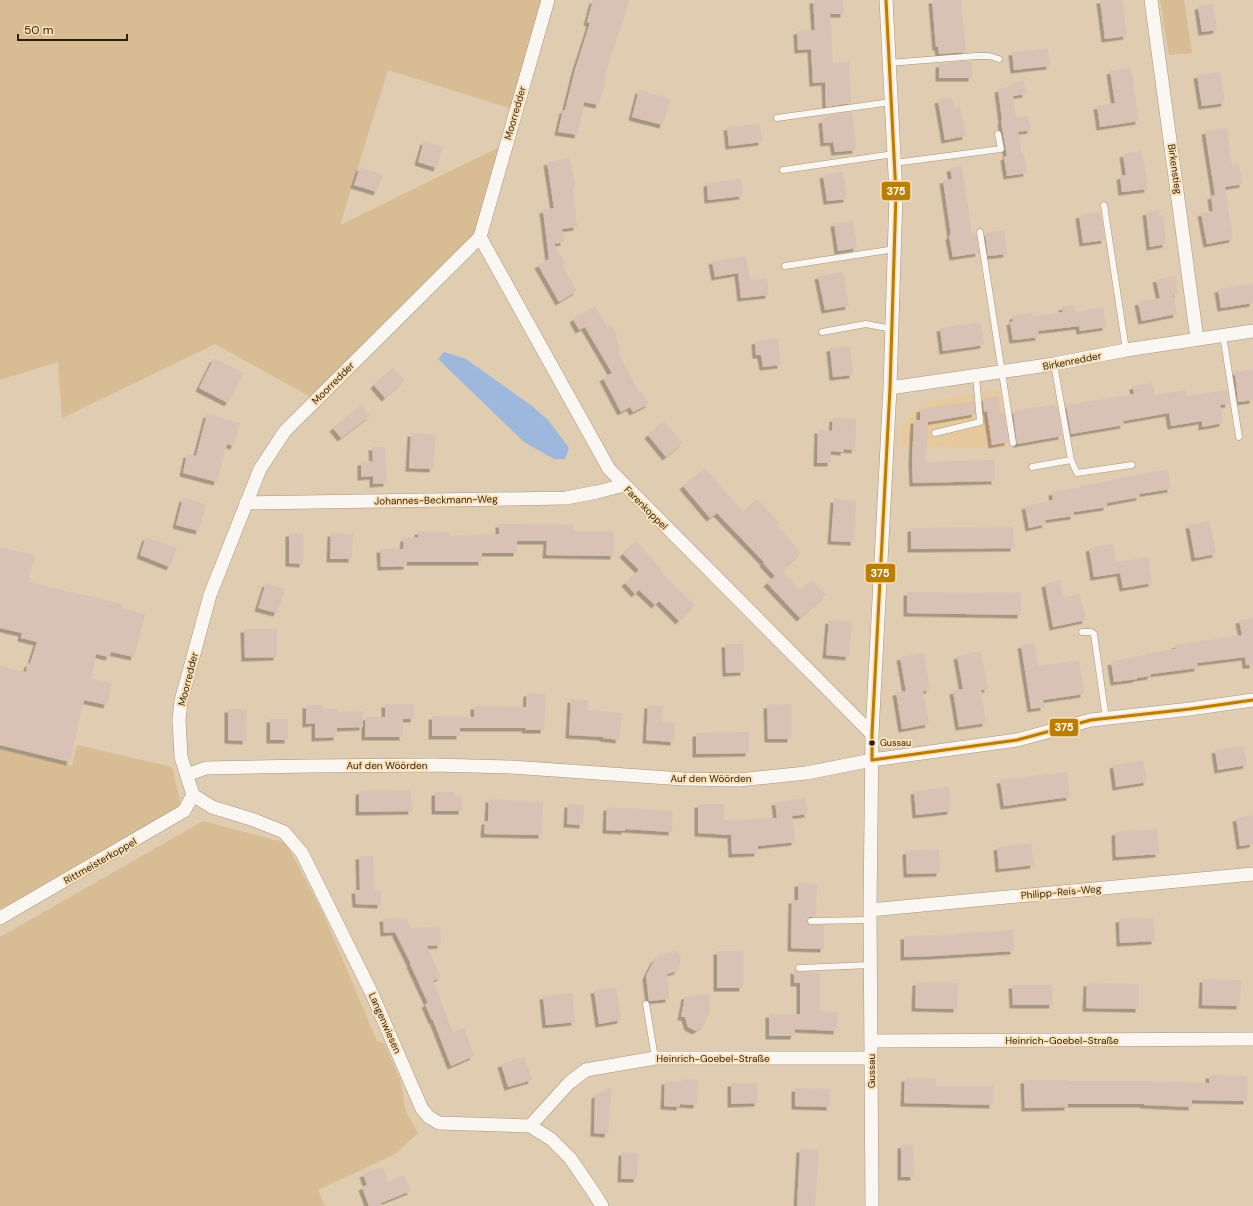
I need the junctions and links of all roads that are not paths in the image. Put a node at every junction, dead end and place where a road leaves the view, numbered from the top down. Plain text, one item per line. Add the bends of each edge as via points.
1 (548, 0) edge
2 (886, 0) edge
3 (1151, 0) edge
4 (999, 59) dead end
5 (890, 63) junction
6 (891, 102) junction
7 (777, 118) dead end
8 (998, 134) dead end
9 (894, 158) junction
10 (783, 170) dead end
11 (1104, 205) dead end
12 (980, 232) dead end
13 (480, 237) junction
14 (894, 249) junction
15 (785, 266) dead end
16 (892, 329) junction
17 (1253, 331) edge
18 (822, 332) dead end
19 (1222, 335) junction
20 (1197, 339) junction
21 (1126, 350) junction
22 (1054, 364) junction
23 (1002, 373) junction
24 (976, 376) junction
25 (890, 388) junction
26 (935, 433) dead end
27 (1239, 437) dead end
28 (1013, 443) dead end
29 (1071, 460) junction
30 (1132, 465) dead end
31 (1032, 467) dead end
32 (624, 485) junction
33 (246, 503) junction
34 (1082, 632) dead end
35 (1253, 700) edge
36 (1106, 719) junction
37 (872, 734) junction
38 (872, 760) junction
39 (187, 775) junction
40 (193, 795) junction
41 (1253, 874) edge
42 (870, 915) junction
43 (0, 918) edge
44 (811, 921) dead end
45 (870, 965) junction
46 (799, 968) dead end
47 (646, 1004) dead end
48 (1253, 1039) edge
49 (871, 1041) junction
50 (655, 1058) junction
51 (871, 1058) junction
52 (530, 1126) junction
53 (602, 1206) edge
54 (872, 1206) edge

1 - 13 street, Moorredder
2 - 5 street, Gussau
3 - 20 street, Birkenstieg
4 - 5 lane via 976,56
5 - 6 street, Gussau
6 - 7 lane
6 - 9 street, Gussau
8 - 9 lane via 1001,149
9 - 10 lane
9 - 14 street, Gussau
11 - 21 lane
12 - 23 lane
13 - 32 street, Farenkoppel via 609,469
13 - 33 street, Moorredder via 285,431 260,469
14 - 15 lane
14 - 16 street, Gussau
16 - 18 lane via 866,324
16 - 25 street, Gussau
17 - 19 street, Birkenredder
19 - 20 street, Birkenredder
19 - 27 lane
20 - 21 street, Birkenredder
21 - 22 street, Birkenredder
22 - 23 street, Birkenredder
22 - 29 lane
23 - 24 street, Birkenredder
23 - 28 lane
24 - 25 street, Birkenredder
24 - 26 lane via 980,422
25 - 37 street, Gussau
29 - 30 lane via 1077,473
29 - 31 lane
32 - 33 street, Johannes-Beckmann-Weg via 566,498
32 - 37 street, Farenkoppel
33 - 39 street, Moorredder via 210,595 180,701 182,757
34 - 36 lane via 1094,634
35 - 36 street, Auf den Wöörden
36 - 38 street, Auf den Wöörden via 1091,720 1017,740
37 - 38 street, Gussau
38 - 39 street, Auf den Wöörden via 806,773 739,780 434,765 206,768
38 - 42 street, Gussau
39 - 40 street, Moorredder
40 - 43 street, Rittmeisterkoppel via 184,811
40 - 52 street, Langenwiesen via 212,807 284,832 302,854 372,994 422,1109 430,1117 439,1122
41 - 42 street, Philipp-Reis-Weg
42 - 44 lane
42 - 45 street, Gussau
45 - 46 lane
45 - 49 street, Gussau
47 - 50 lane
48 - 49 street, Heinrich-Goebel-Straße
49 - 51 street, Gussau
50 - 51 street, Heinrich-Goebel-Straße
50 - 52 street, Heinrich-Goebel-Straße via 586,1070 569,1083
51 - 54 street, Gussau
52 - 53 street, Langenwiesen via 551,1139 570,1158

